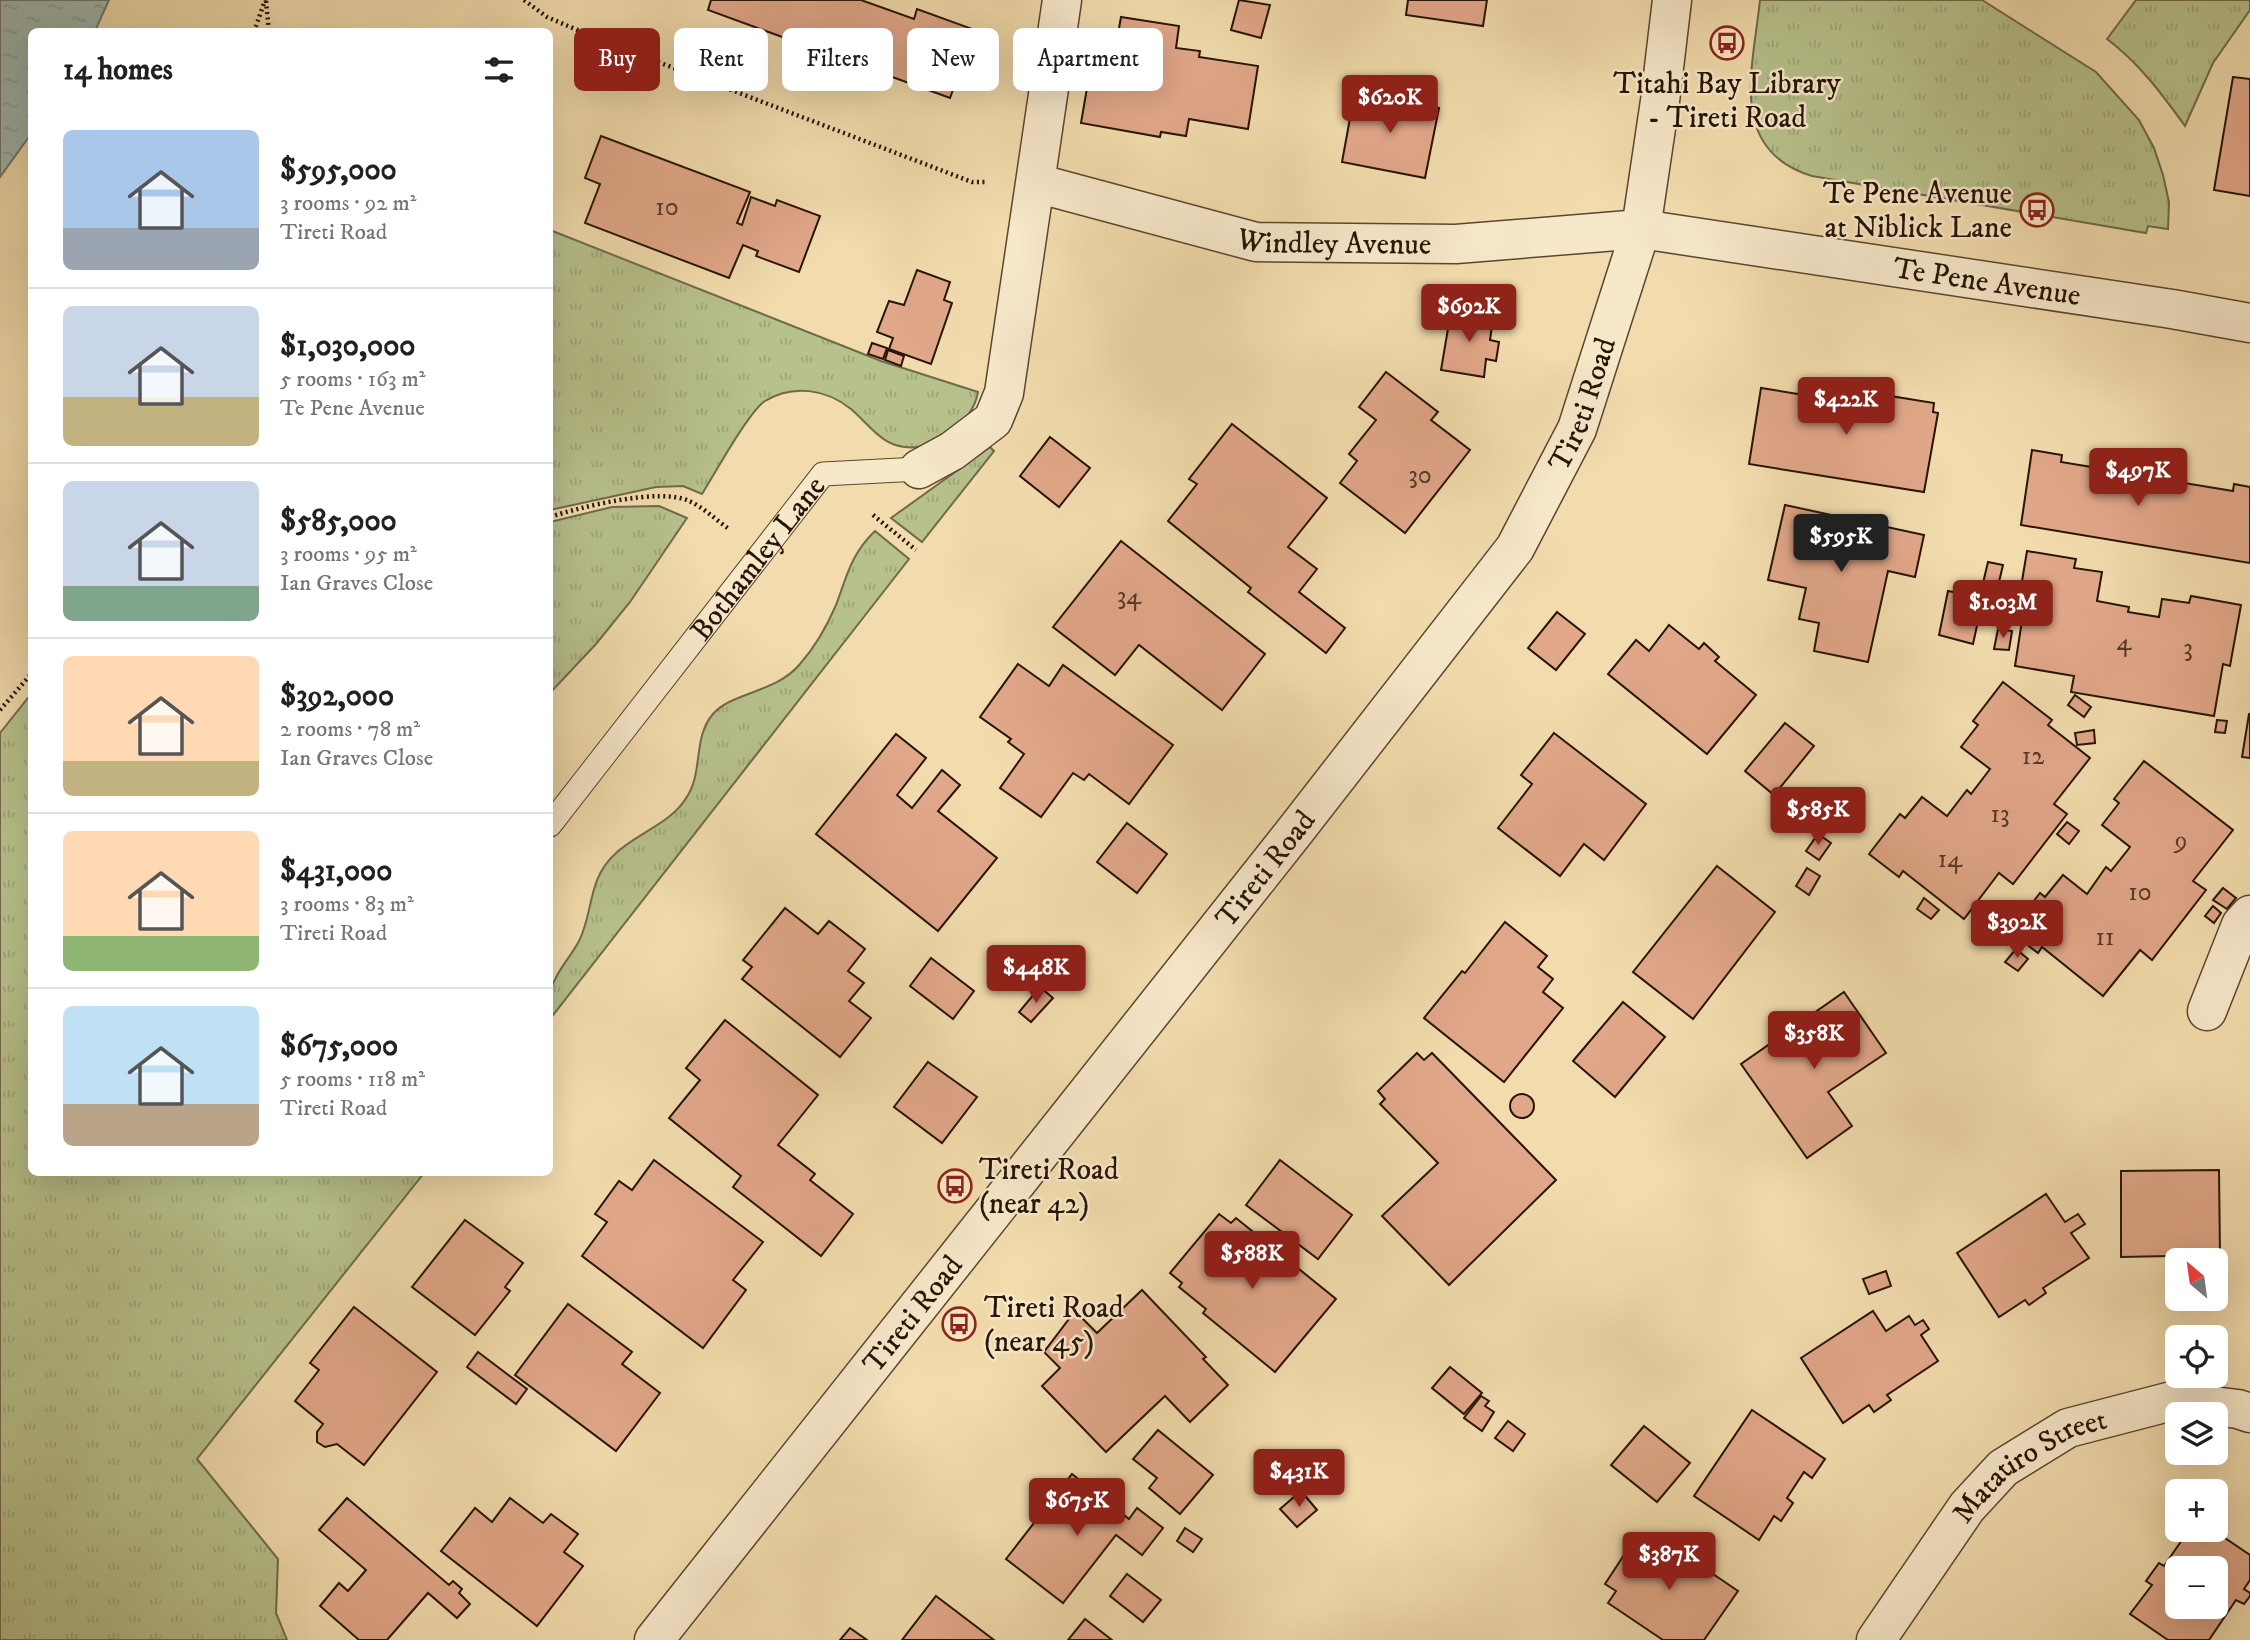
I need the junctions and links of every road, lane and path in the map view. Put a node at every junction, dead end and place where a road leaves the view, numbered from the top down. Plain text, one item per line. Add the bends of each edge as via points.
1 (266, 0) edge
2 (524, 0) edge
3 (1062, 0) edge
4 (1672, 0) edge
5 (256, 28) edge
6 (269, 28) edge
7 (972, 183) dead end
8 (1036, 183) junction
9 (1641, 229) junction
10 (2250, 323) edge
11 (919, 469) joint
12 (695, 505) dead end
13 (553, 516) edge
14 (883, 523) dead end
15 (916, 550) dead end
16 (28, 678) edge
17 (0, 710) edge
18 (553, 821) edge
19 (2250, 915) edge
20 (2207, 1011) dead end
21 (2250, 1413) edge
22 (654, 1640) edge
23 (1876, 1640) edge

1 - 5 path
1 - 6 path
2 - 7 path via 547,17 603,41
3 - 8 street, Bothamley Lane
4 - 9 street, Tireti Road
8 - 9 street, Windley Avenue via 1256,242 1456,244
8 - 11 street, Bothamley Lane via 1007,376 993,420 952,452
9 - 10 street, Te Pene Avenue
9 - 22 street, Tireti Road via 1577,429 1515,548
11 - 18 lane, Bothamley Lane via 823,474
12 - 13 path via 670,495 643,497
14 - 15 path
16 - 17 path
19 - 20 street via 2241,925
21 - 23 street, Matatiro Street via 2172,1401 2068,1428 2003,1468 1967,1507

